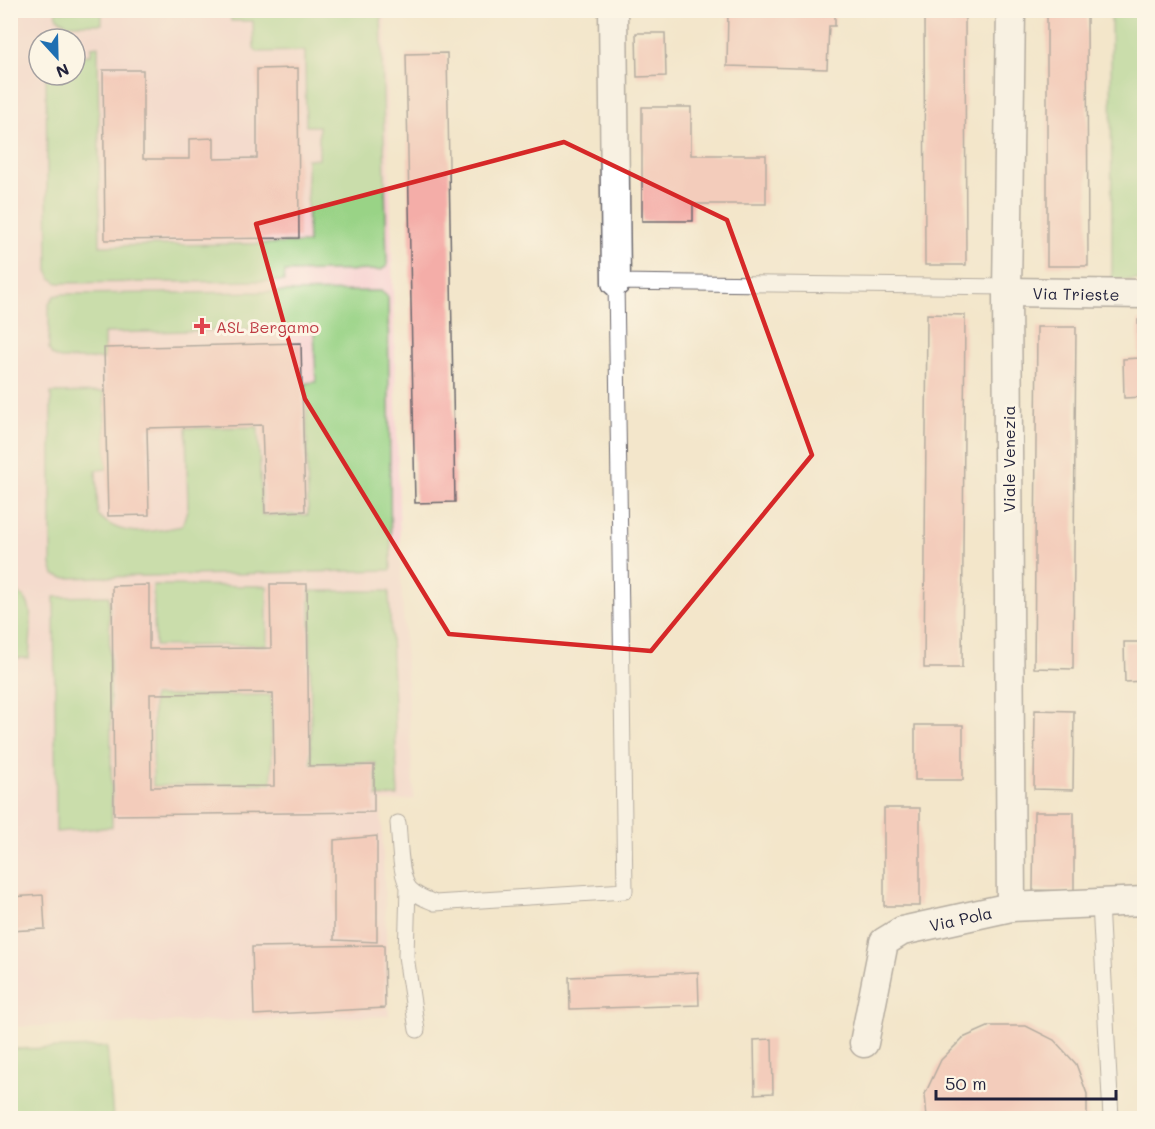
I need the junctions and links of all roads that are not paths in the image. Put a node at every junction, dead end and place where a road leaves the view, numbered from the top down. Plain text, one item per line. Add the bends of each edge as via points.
1 (613, 10) edge
2 (1011, 10) edge
3 (616, 282) junction
4 (1007, 290) junction
5 (1144, 294) edge
6 (398, 823) dead end
7 (408, 887) junction
8 (1144, 901) edge
9 (1100, 903) junction
10 (1011, 907) junction
11 (417, 1030) dead end
12 (864, 1043) dead end
13 (1111, 1119) edge

1 - 3 street
2 - 4 street, Viale Venezia
3 - 4 lane
3 - 7 lane via 625,891 435,903
4 - 5 street, Via Trieste
4 - 10 street, Viale Venezia
6 - 7 lane
7 - 11 lane via 406,956
8 - 9 street, Via Pola
9 - 10 street, Via Pola
9 - 13 lane
10 - 12 street, Via Pola via 902,931 884,942

